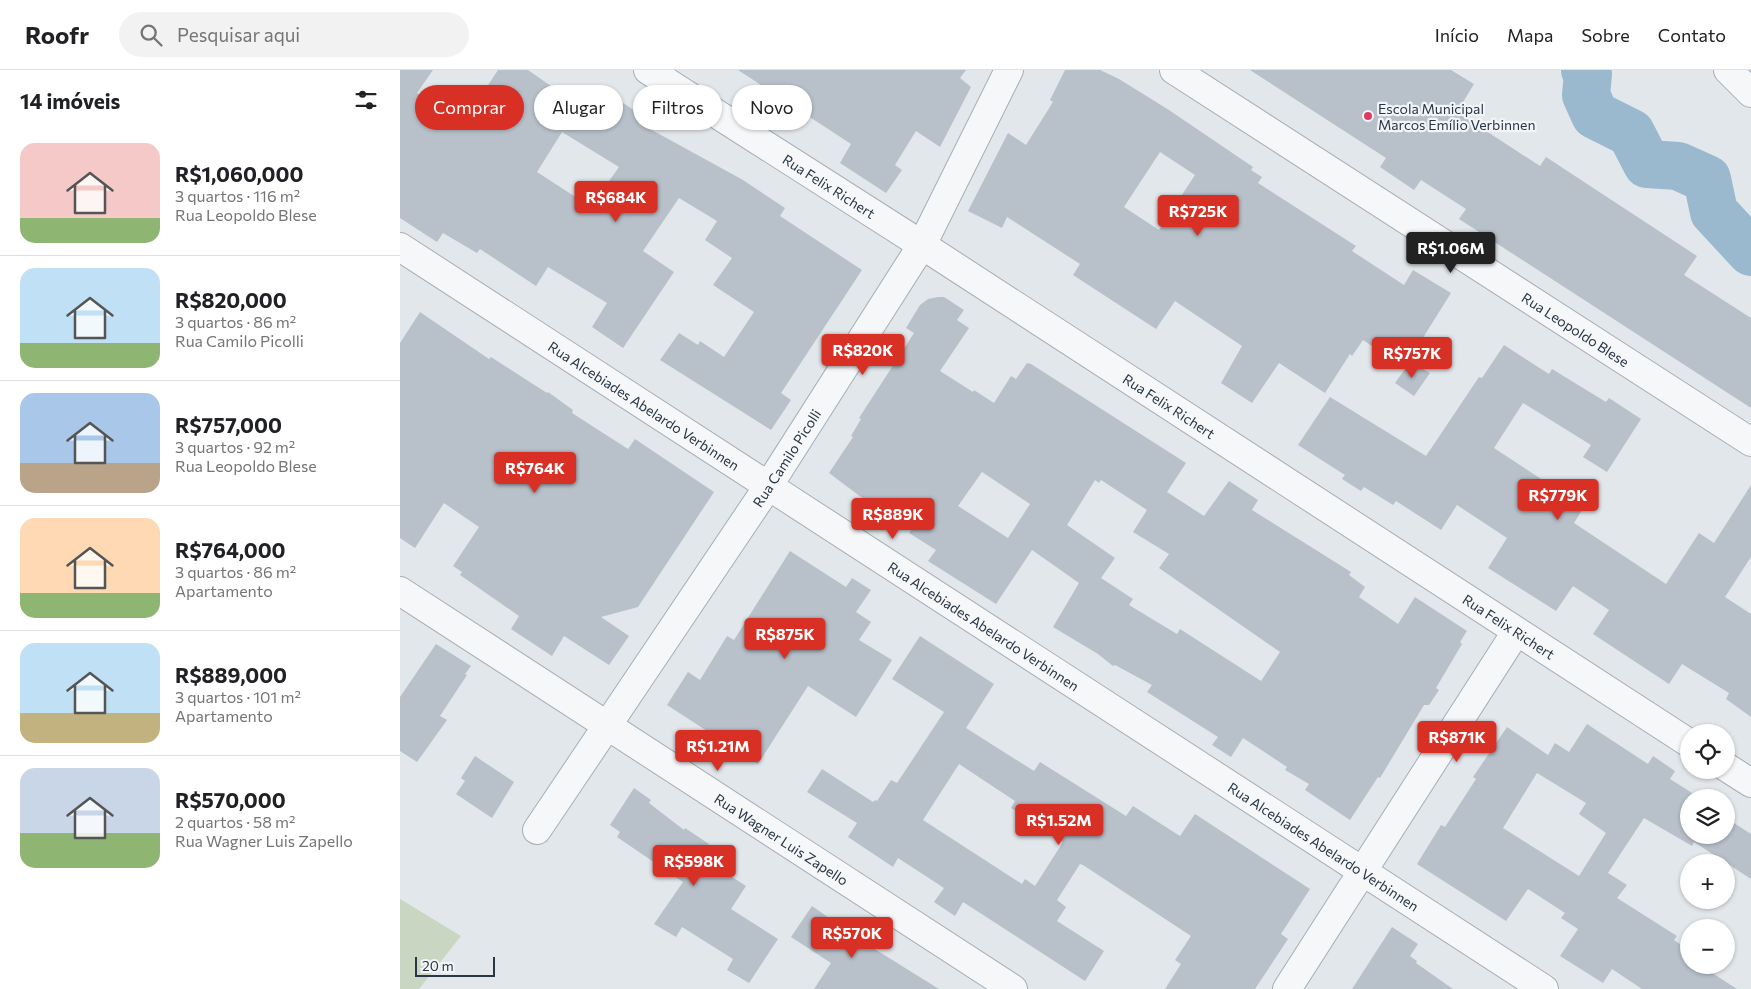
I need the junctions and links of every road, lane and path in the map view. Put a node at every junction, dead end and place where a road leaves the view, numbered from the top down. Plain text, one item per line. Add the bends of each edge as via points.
1 (648, 70) edge
2 (1009, 70) edge
3 (1174, 70) edge
4 (1728, 70) edge
5 (1751, 93) edge
6 (922, 245) junction
7 (400, 247) edge
8 (1751, 442) edge
9 (769, 485) junction
10 (400, 590) edge
11 (1516, 632) junction
12 (607, 725) junction
13 (1680, 737) edge
14 (1735, 773) edge
15 (1751, 783) edge
16 (537, 830) dead end
17 (1362, 870) junction
18 (1014, 989) edge
19 (1286, 989) edge
20 (1544, 989) edge

1 - 6 street, Rua Felix Richert
2 - 6 street, Rua Camilo Picolli
3 - 8 street, Rua Leopoldo Blese
4 - 5 street
6 - 9 street, Rua Camilo Picolli
6 - 11 street, Rua Felix Richert
7 - 9 street, Rua Alcebiades Abelardo Verbinnen
9 - 12 street, Rua Camilo Picolli
9 - 17 street, Rua Alcebiades Abelardo Verbinnen
10 - 12 street, Rua Wagner Luis Zapello
11 - 13 street, Rua Felix Richert
11 - 17 street
12 - 16 street, Rua Camilo Picolli
12 - 18 street, Rua Wagner Luis Zapello
14 - 15 street
17 - 19 street
17 - 20 street, Rua Alcebiades Abelardo Verbinnen

